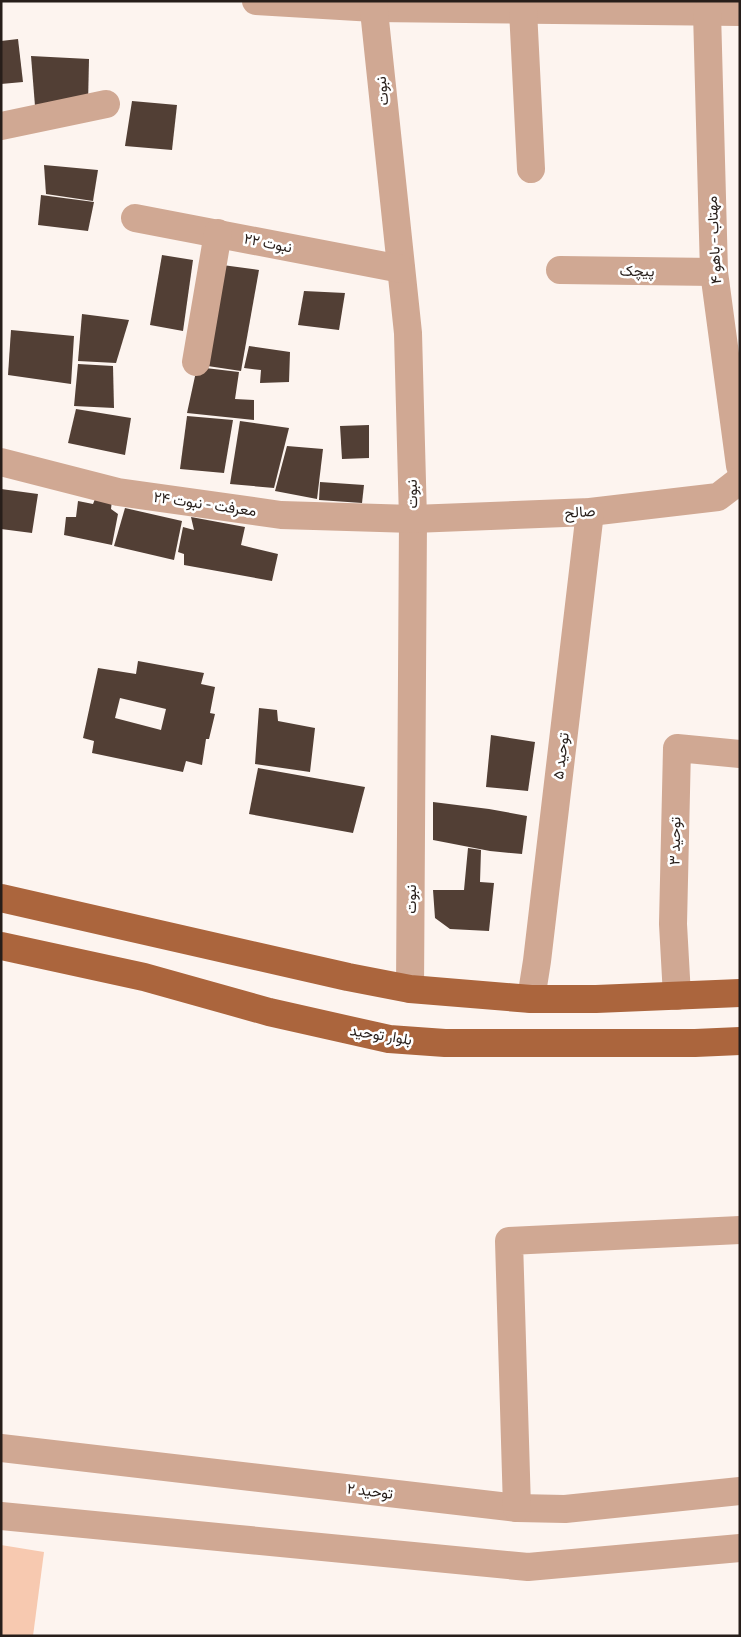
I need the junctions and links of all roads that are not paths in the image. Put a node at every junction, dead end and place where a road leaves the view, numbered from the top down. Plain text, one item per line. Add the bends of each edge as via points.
1 (256, 1) edge
2 (374, 5) edge
3 (523, 10) junction
4 (707, 12) junction
5 (740, 12) edge
6 (106, 104) dead end
7 (1, 126) edge
8 (531, 169) dead end
9 (135, 218) dead end
10 (218, 234) junction
11 (401, 269) junction
12 (560, 270) dead end
13 (714, 272) junction
14 (196, 362) dead end
15 (1, 462) edge
16 (740, 466) edge
17 (740, 480) edge
18 (590, 512) junction
19 (413, 519) junction
20 (740, 754) edge
21 (1, 898) edge
22 (1, 946) edge
23 (410, 989) junction
24 (740, 993) edge
25 (677, 996) junction
26 (531, 999) junction
27 (740, 1042) edge
28 (740, 1230) edge
29 (1, 1448) edge
30 (740, 1491) edge
31 (517, 1508) junction
32 (1, 1516) edge
33 (740, 1548) edge

1 - 2 street
2 - 3 street
2 - 11 street, نبوت
3 - 4 street
3 - 8 street
4 - 5 street
4 - 13 street, مهتاب - باهو ۴
6 - 7 street
9 - 10 street, نبوت ۲۲
10 - 11 street, نبوت ۲۲
10 - 14 street
11 - 19 street, نبوت via 408,333
12 - 13 street, پیچک
13 - 16 street, مهتاب - باهو ۴
15 - 19 street, معرفت - نبوت ۲۴ via 118,492 281,515
17 - 18 street, صالح via 718,497
18 - 19 street, صالح
18 - 26 street, توحید ۵
19 - 23 street, نبوت
20 - 25 street, توحید ۳ via 677,748 673,924
21 - 23 main road
22 - 27 main road, بلوار توحید via 144,977 268,1012 389,1039 445,1043
23 - 26 main road
24 - 25 main road
25 - 26 main road
28 - 31 street via 509,1241
29 - 31 street, توحید ۲
30 - 31 street, توحید ۲ via 565,1509
32 - 33 street via 528,1568

